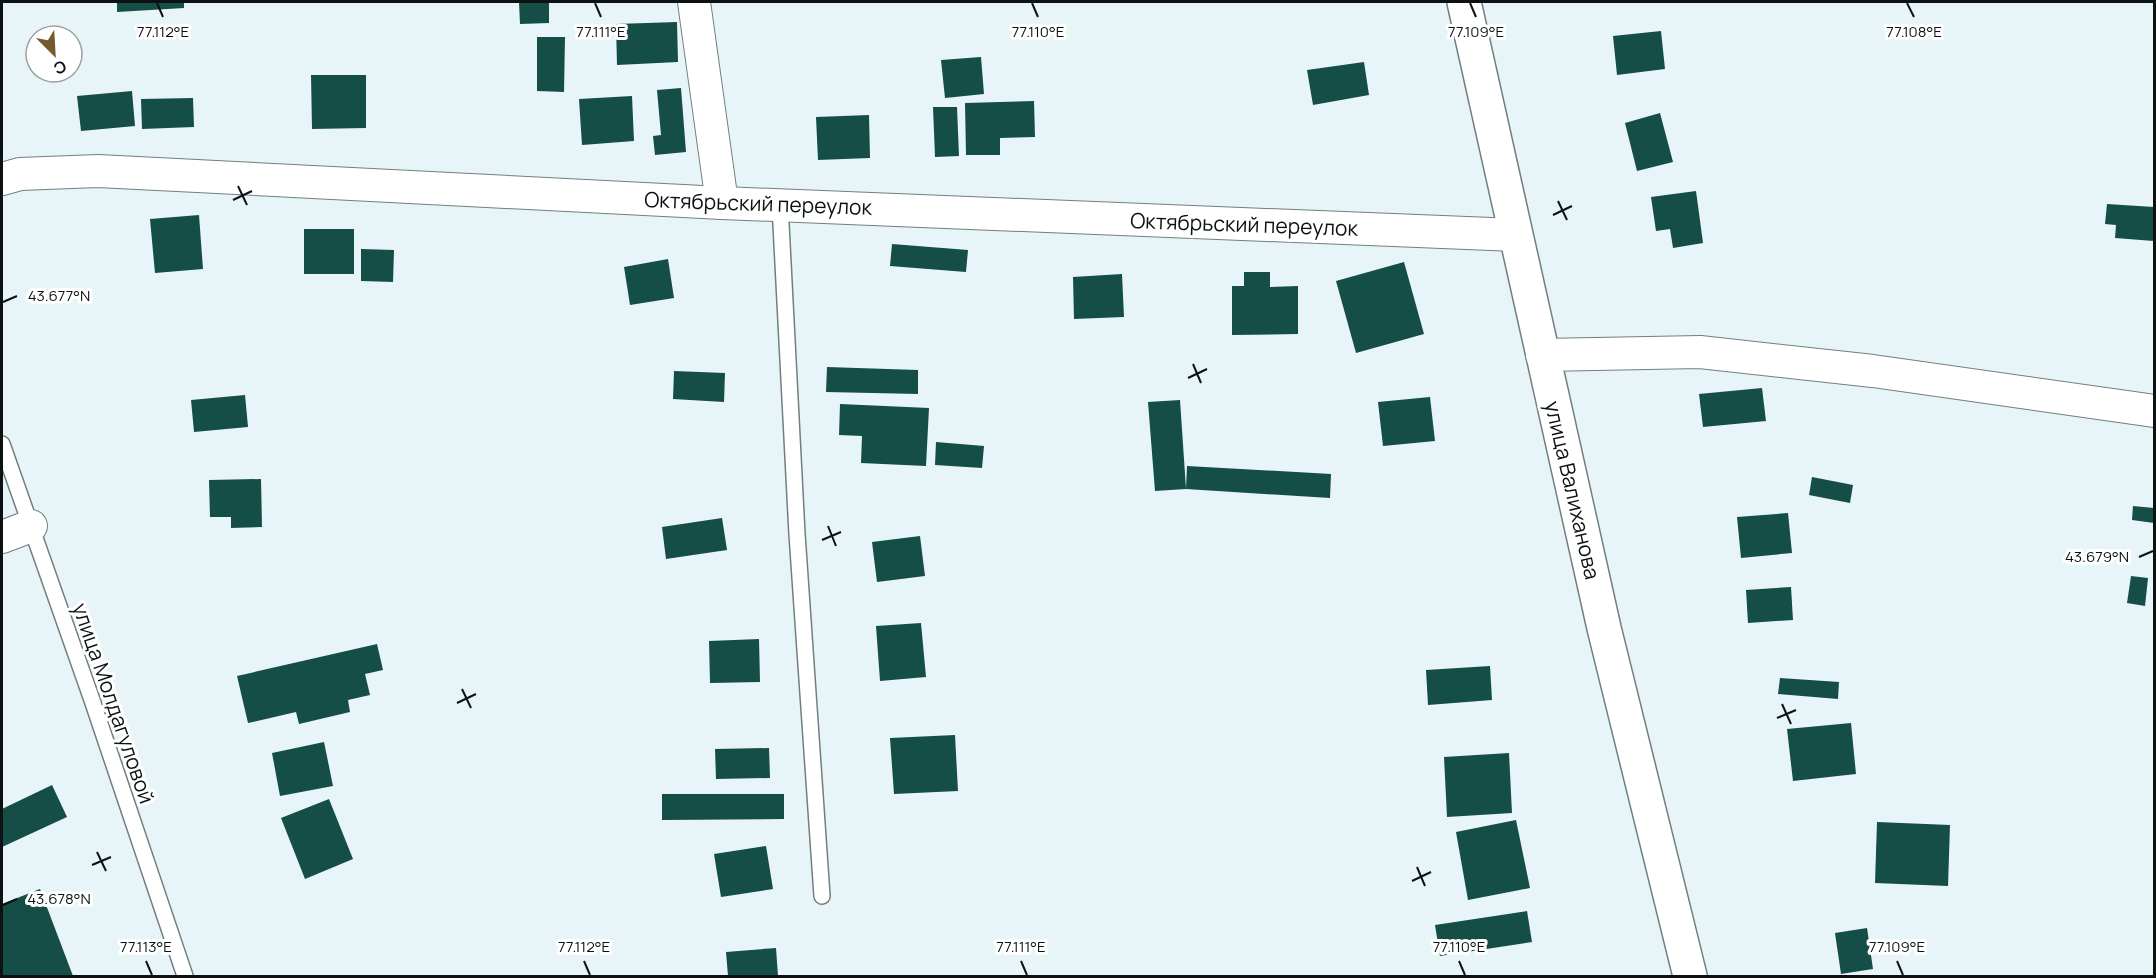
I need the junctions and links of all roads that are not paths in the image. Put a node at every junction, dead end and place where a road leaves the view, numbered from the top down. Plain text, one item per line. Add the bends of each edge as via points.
1 (694, 2) edge
2 (1464, 2) edge
3 (2, 179) edge
4 (722, 202) junction
5 (780, 205) junction
6 (1516, 235) junction
7 (1542, 355) junction
8 (2154, 411) edge
9 (2, 444) edge
10 (31, 526) junction
11 (2, 537) edge
12 (822, 896) dead end
13 (185, 976) edge
14 (1690, 976) edge

1 - 4 street
2 - 6 main road, улица Валиханова
3 - 4 street, Октябрьский переулок via 20,174 98,171
4 - 5 street, Октябрьский переулок
5 - 6 street, Октябрьский переулок
5 - 12 lane
6 - 7 main road, улица Валиханова
7 - 8 street via 1700,352 1873,371
7 - 14 main road, улица Валиханова
9 - 10 lane, улица Молдагуловой
10 - 11 street
10 - 13 lane, улица Молдагуловой

